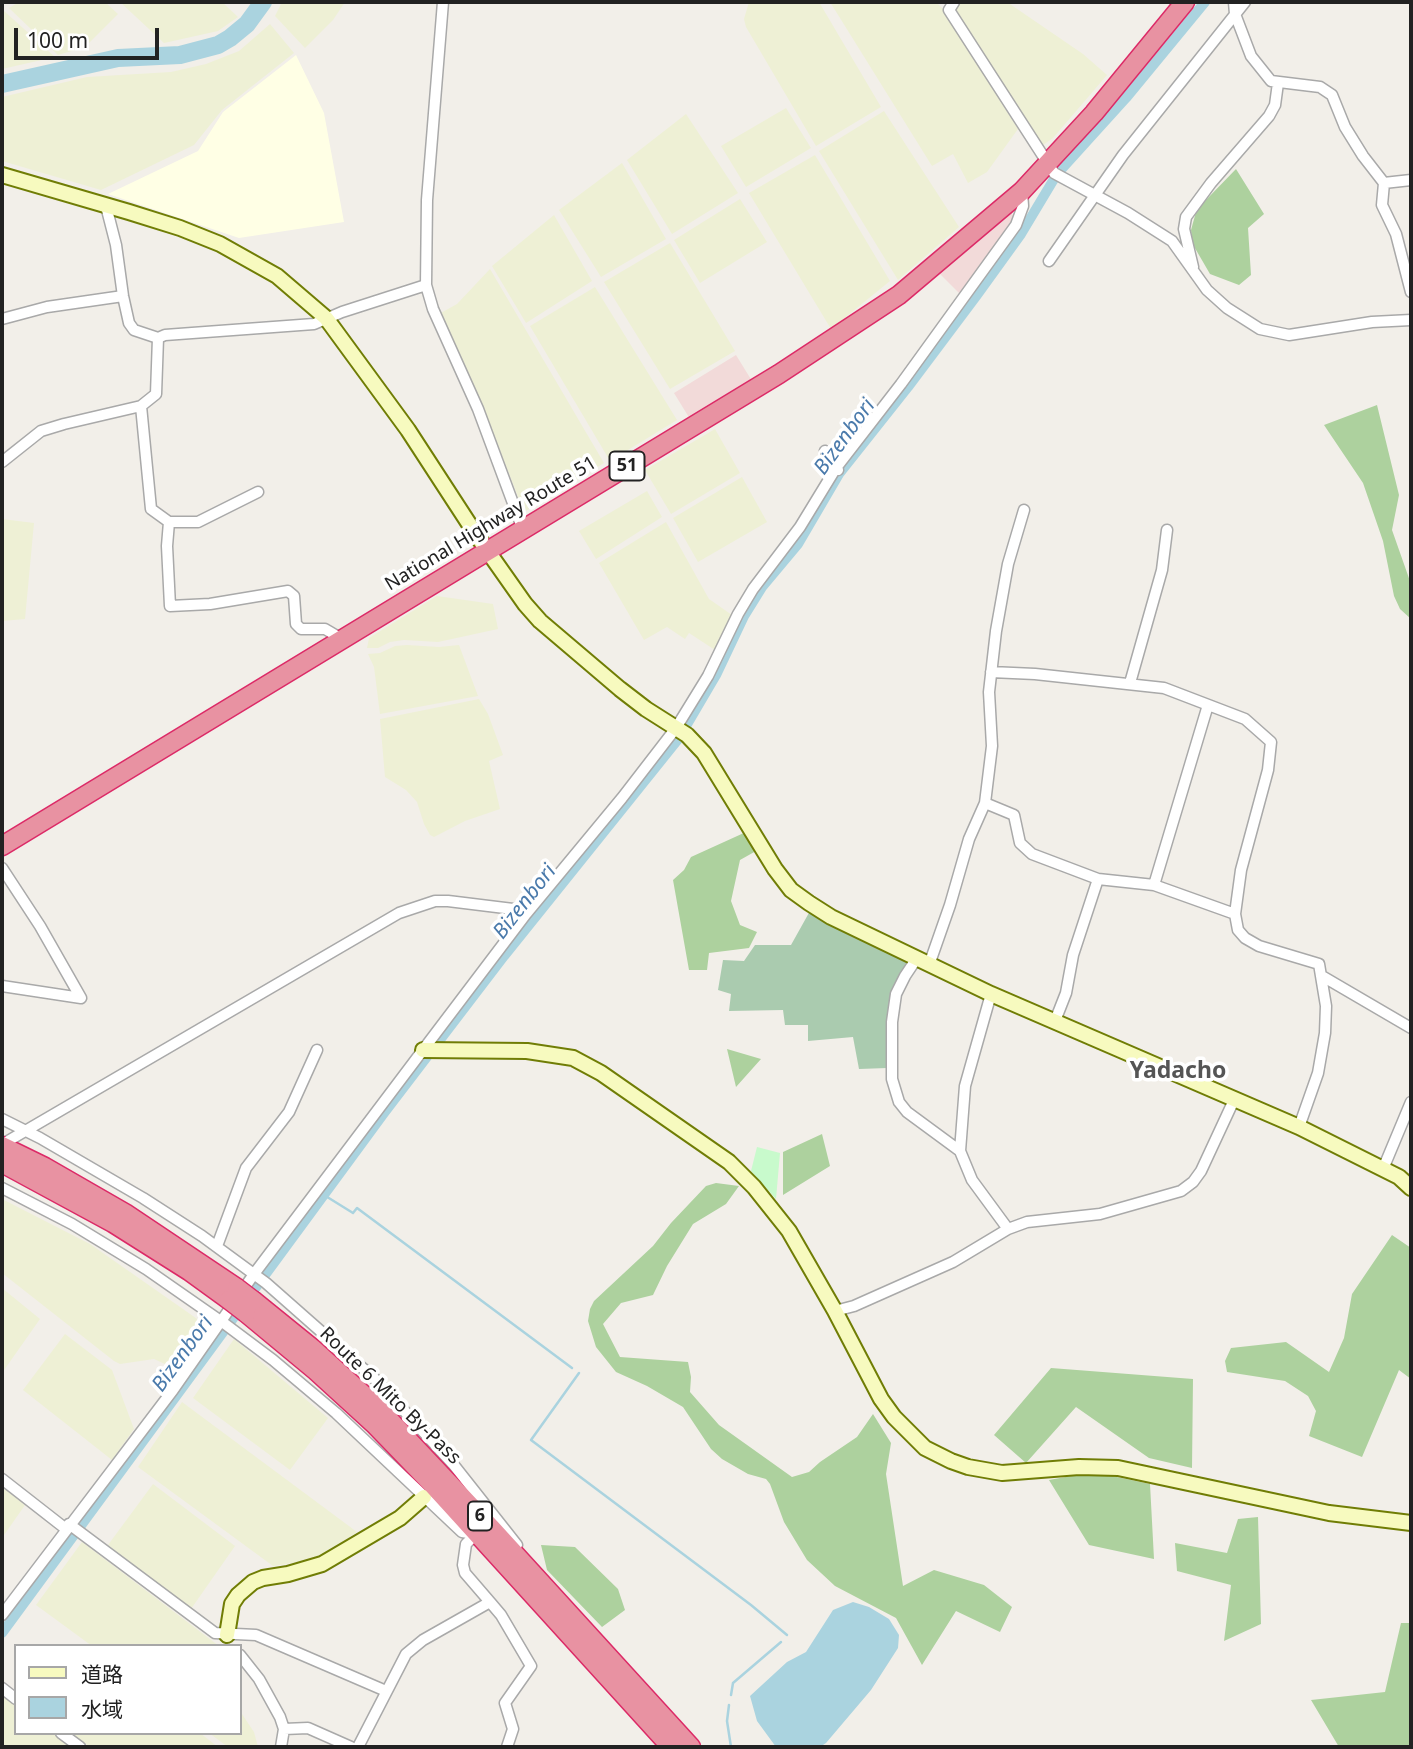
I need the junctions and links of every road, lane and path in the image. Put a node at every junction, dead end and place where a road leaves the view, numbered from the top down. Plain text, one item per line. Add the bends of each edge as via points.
1 (443, 2) edge
2 (954, 2) edge
3 (1185, 2) edge
4 (1234, 2) edge
5 (1245, 2) edge
6 (1235, 14) junction
7 (1278, 83) junction
8 (1047, 164) junction
9 (2, 175) edge
10 (1411, 180) edge
11 (1384, 183) junction
12 (1022, 191) junction
13 (1094, 194) junction
14 (106, 206) junction
15 (1049, 261) dead end
16 (1193, 272) junction
17 (426, 285) junction
18 (1411, 292) edge
19 (123, 296) junction
20 (326, 318) junction
21 (2, 319) edge
22 (1411, 320) edge
23 (158, 338) junction
24 (141, 406) junction
25 (825, 451) dead end
26 (2, 462) edge
27 (837, 469) junction
28 (258, 492) dead end
29 (1024, 510) dead end
30 (169, 522) junction
31 (523, 530) junction
32 (1167, 530) dead end
33 (488, 551) junction
34 (342, 639) junction
35 (991, 672) junction
36 (1130, 683) junction
37 (1208, 705) junction
38 (681, 731) junction
39 (985, 803) junction
40 (2, 846) edge
41 (2, 868) edge
42 (1098, 879) junction
43 (1154, 885) junction
44 (526, 914) junction
45 (1235, 914) junction
46 (923, 961) junction
47 (1322, 976) junction
48 (2, 986) edge
49 (990, 994) junction
50 (1055, 1021) junction
51 (1411, 1028) edge
52 (431, 1050) junction
53 (317, 1051) dead end
54 (1234, 1100) junction
55 (1411, 1102) edge
56 (2, 1119) edge
57 (1299, 1127) junction
58 (24, 1131) junction
59 (5, 1144) edge
60 (960, 1151) junction
61 (2, 1163) edge
62 (1383, 1168) junction
63 (2, 1188) edge
64 (1411, 1188) edge
65 (1008, 1230) junction
66 (217, 1246) junction
67 (260, 1278) junction
68 (233, 1294) junction
69 (250, 1307) junction
70 (835, 1311) junction
71 (226, 1325) junction
72 (2, 1479) edge
73 (424, 1497) junction
74 (1411, 1523) edge
75 (72, 1528) junction
76 (476, 1534) junction
77 (552, 1594) junction
78 (490, 1602) junction
79 (2, 1615) edge
80 (230, 1640) edge
81 (242, 1658) edge
82 (386, 1691) junction
83 (284, 1729) junction
84 (64, 1735) edge
85 (80, 1747) edge
86 (281, 1747) edge
87 (351, 1747) edge
88 (358, 1747) edge
89 (507, 1747) edge
90 (671, 1747) edge
91 (691, 1747) edge

1 - 17 street via 427,200
2 - 8 street via 949,10
3 - 8 highway, National Highway Route 51 / 51
4 - 6 street
5 - 6 street
6 - 7 street via 1251,56
6 - 13 street
7 - 11 street via 1320,87 1332,95 1345,127
7 - 16 street via 1269,116 1186,217
8 - 12 highway, National Highway Route 51 / 51
8 - 13 street via 1054,173
9 - 14 street
10 - 11 street
11 - 18 street via 1382,205 1396,234
12 - 27 street via 1023,206 1016,225
12 - 31 highway, National Highway Route 51 / 51 via 900,295
13 - 15 street
13 - 16 street via 1172,241
14 - 19 street
14 - 20 street via 230,249 277,276
16 - 22 street via 1227,308 1277,334
17 - 20 street
17 - 31 street
19 - 21 street
19 - 23 street via 134,330
20 - 23 street via 314,324
20 - 33 street
23 - 24 street via 156,394
24 - 26 street via 41,431
24 - 30 street via 150,509
25 - 27 street
27 - 38 street via 738,614
28 - 30 street via 198,522
29 - 35 street via 1008,564
30 - 34 street via 170,606 288,591 294,596 296,624 301,629 325,629
31 - 33 highway, National Highway Route 51 / 51
32 - 36 street via 1161,570
33 - 34 highway, National Highway Route 51 / 51
33 - 38 street via 540,621 628,696
34 - 40 highway, National Highway Route 51 / 51
35 - 36 street
35 - 39 street via 992,746
36 - 37 street via 1164,688
37 - 43 street
37 - 45 street via 1245,719 1271,742
38 - 44 street
38 - 46 street via 704,753 790,890 831,917
39 - 42 street via 1014,814 1020,843 1031,854
39 - 46 street via 950,905
41 - 48 street via 81,998
42 - 43 street
42 - 50 street
43 - 45 street
44 - 52 street
44 - 58 street via 448,901 399,913
45 - 47 street via 1245,938 1319,964
46 - 49 street
46 - 60 street via 905,976 896,994 892,1079 907,1112
47 - 51 street
47 - 57 street via 1325,1033 1318,1073
49 - 50 street
49 - 60 street via 965,1086
50 - 54 street
52 - 67 street
52 - 70 street via 540,1052 573,1058 601,1073 743,1175 789,1231
53 - 66 street via 289,1112 246,1168
54 - 57 street
54 - 65 street via 1206,1163 1188,1187 1100,1214 1027,1222
55 - 62 street
56 - 58 street
57 - 62 street
58 - 59 street
58 - 66 street via 144,1198
59 - 68 highway, Route 6 Mito By-Pass / 6 via 125,1213
60 - 65 street via 972,1180
61 - 68 highway, Route 6 Mito By-Pass / 6
62 - 64 street
63 - 71 street via 146,1269
65 - 70 street via 953,1262
66 - 67 street
67 - 71 street
67 - 77 street via 346,1352 417,1423 502,1524
68 - 69 highway, Route 6 Mito By-Pass / 6, bridge
69 - 76 highway, Route 6 Mito By-Pass / 6 via 374,1424
69 - 77 highway, Route 6 Mito By-Pass / 6 via 312,1348 379,1409
70 - 74 street via 894,1417 925,1448 951,1461 1002,1473 1118,1468 1329,1513
71 - 73 street via 304,1385
71 - 75 street
72 - 75 street
73 - 76 street via 462,1532
73 - 80 street via 400,1518 322,1564 253,1583 232,1604
75 - 79 street
75 - 80 street
76 - 78 street via 466,1544 463,1564 465,1573
76 - 90 highway, Route 6 Mito By-Pass / 6
77 - 91 highway, Route 6 Mito By-Pass / 6
78 - 82 street via 415,1645
78 - 89 street via 531,1666 505,1703 513,1729
80 - 82 street via 256,1635
81 - 83 street via 259,1679
82 - 88 street
83 - 86 street
83 - 87 street via 308,1728
84 - 85 street

